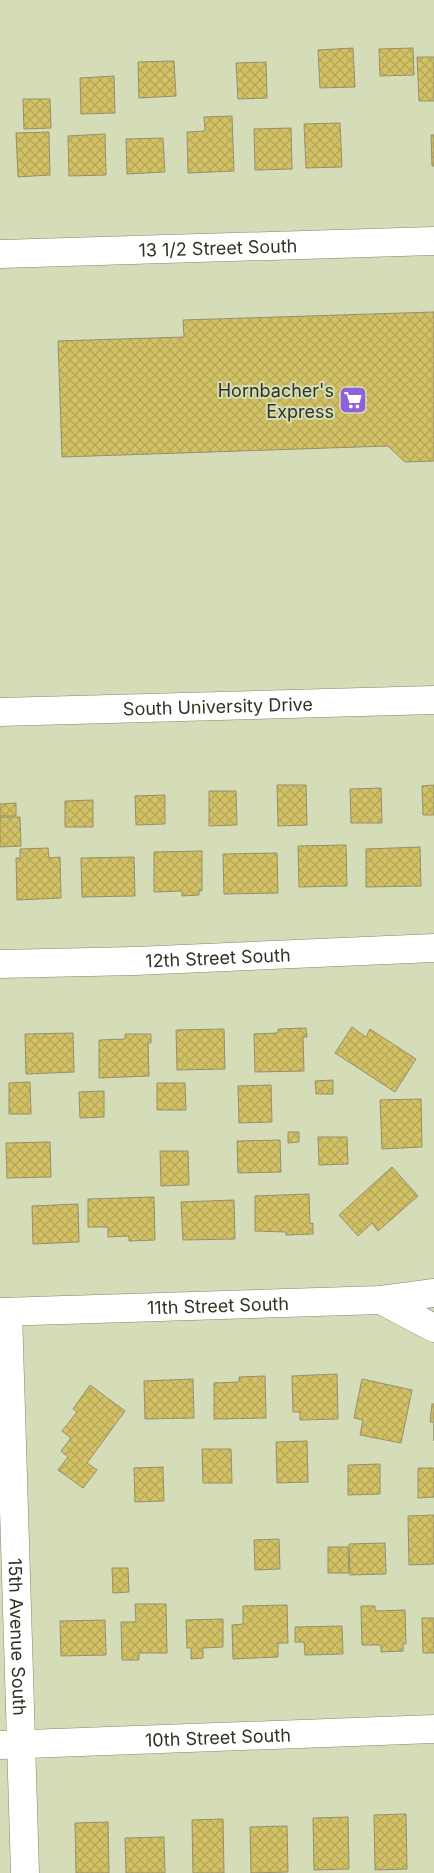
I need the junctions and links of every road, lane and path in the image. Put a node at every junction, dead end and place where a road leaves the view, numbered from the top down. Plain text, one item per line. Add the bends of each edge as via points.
1 (434, 241) edge
2 (0, 254) edge
3 (434, 700) edge
4 (0, 712) edge
5 (434, 948) edge
6 (0, 964) edge
7 (434, 1293) edge
8 (381, 1300) junction
9 (4, 1312) edge
10 (434, 1328) edge
11 (434, 1730) edge
12 (10, 1744) edge
13 (25, 1873) edge

1 - 2 street, 13 1/2 Street South
3 - 4 street, South University Drive
5 - 6 street, 12th Street South
7 - 8 street, 11th Street South
8 - 9 street, 11th Street South
8 - 10 street
9 - 12 street, 15th Avenue South
11 - 12 street, 10th Street South
12 - 13 street, 15th Avenue South

